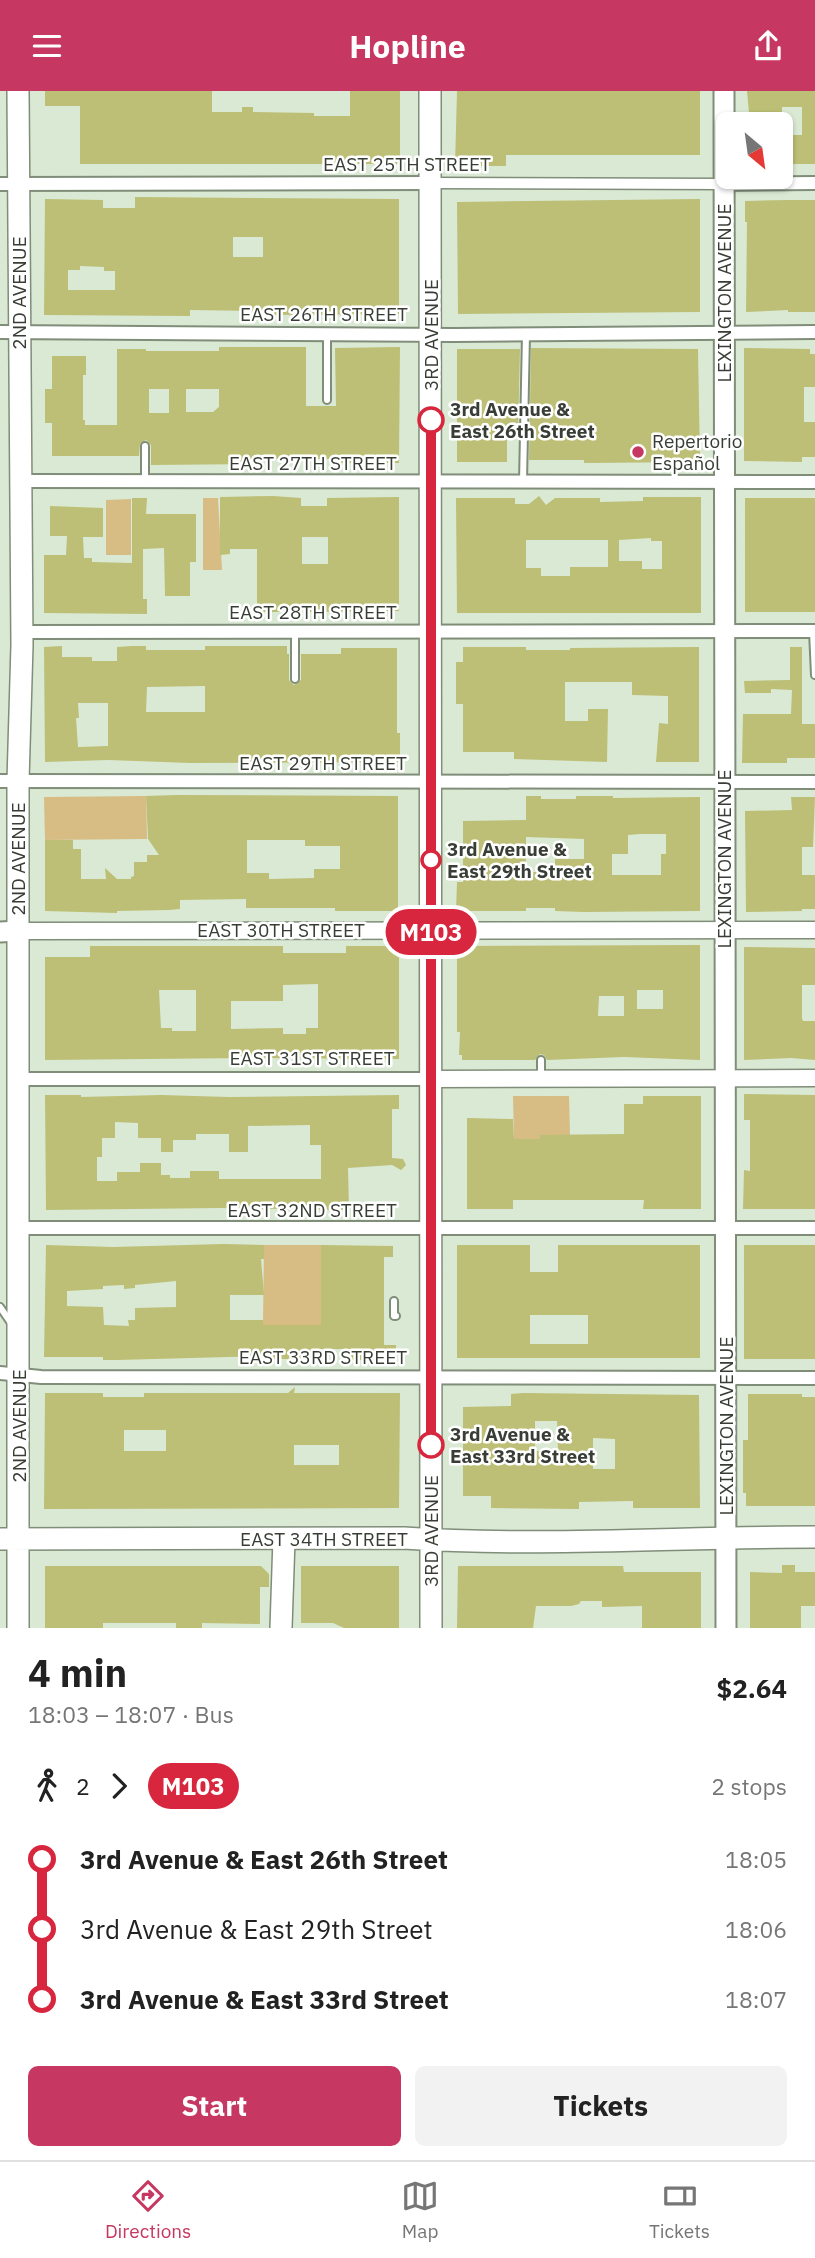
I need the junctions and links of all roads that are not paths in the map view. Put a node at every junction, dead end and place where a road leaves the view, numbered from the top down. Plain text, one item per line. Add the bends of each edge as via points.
1 (18, 91) edge
2 (430, 91) edge
3 (724, 91) edge
4 (724, 112) edge
5 (430, 183) junction
6 (9, 184) edge
7 (716, 184) edge
8 (793, 184) edge
9 (815, 184) edge
10 (724, 189) edge
11 (9, 332) edge
12 (724, 332) junction
13 (815, 332) edge
14 (327, 333) junction
15 (431, 334) junction
16 (526, 334) junction
17 (327, 400) dead end
18 (145, 446) dead end
19 (20, 481) junction
20 (145, 482) junction
21 (431, 482) junction
22 (523, 482) junction
23 (724, 482) junction
24 (815, 482) edge
25 (295, 631) junction
26 (431, 631) junction
27 (724, 631) junction
28 (814, 631) edge
29 (22, 632) junction
30 (815, 675) edge
31 (295, 680) dead end
32 (9, 781) edge
33 (724, 781) junction
34 (431, 782) junction
35 (815, 782) edge
36 (431, 929) junction
37 (724, 930) junction
38 (815, 930) edge
39 (9, 931) edge
40 (541, 1060) dead end
41 (724, 1078) junction
42 (815, 1078) edge
43 (19, 1079) junction
44 (431, 1079) junction
45 (541, 1079) junction
46 (18, 1228) junction
47 (815, 1228) edge
48 (430, 1229) junction
49 (725, 1229) junction
50 (394, 1301) dead end
51 (0, 1307) edge
52 (396, 1316) dead end
53 (19, 1333) junction
54 (9, 1373) edge
55 (430, 1377) junction
56 (726, 1377) junction
57 (815, 1378) edge
58 (726, 1537) junction
59 (815, 1537) edge
60 (9, 1539) edge
61 (284, 1539) junction
62 (430, 1539) junction
63 (18, 1628) edge
64 (281, 1628) edge
65 (431, 1628) edge
66 (726, 1628) edge

1 - 6 main road, 2ND AVENUE
2 - 5 main road, 3RD AVENUE
3 - 4 main road, LEXINGTON AVENUE
5 - 6 street, EAST 25TH STREET
5 - 7 street, EAST 25TH STREET
5 - 15 main road, 3RD AVENUE
6 - 11 main road, 2ND AVENUE
8 - 9 street, EAST 25TH STREET
10 - 12 main road, LEXINGTON AVENUE
11 - 14 street, EAST 26TH STREET
11 - 19 main road, 2ND AVENUE
12 - 13 street, EAST 26TH STREET
12 - 16 street, EAST 26TH STREET
12 - 23 main road, LEXINGTON AVENUE
14 - 15 street, EAST 26TH STREET
14 - 17 lane
15 - 16 street, EAST 26TH STREET
15 - 21 main road, 3RD AVENUE
16 - 22 lane
18 - 20 lane
19 - 20 street, EAST 27TH STREET
19 - 29 main road, 2ND AVENUE
20 - 21 street, EAST 27TH STREET
21 - 22 street, EAST 27TH STREET
21 - 26 main road, 3RD AVENUE
22 - 23 street, EAST 27TH STREET
23 - 24 street, EAST 27TH STREET
23 - 27 main road, LEXINGTON AVENUE
25 - 26 street, EAST 28TH STREET
25 - 29 street, EAST 28TH STREET
25 - 31 lane
26 - 27 street, EAST 28TH STREET
26 - 34 main road, 3RD AVENUE
27 - 28 street, EAST 28TH STREET
27 - 33 main road, LEXINGTON AVENUE
28 - 30 lane
29 - 32 main road, 2ND AVENUE
32 - 34 street, EAST 29TH STREET
32 - 39 main road, 2ND AVENUE
33 - 34 street, EAST 29TH STREET
33 - 35 street, EAST 29TH STREET
33 - 37 main road, LEXINGTON AVENUE
34 - 36 main road, 3RD AVENUE
36 - 37 street, EAST 30TH STREET
36 - 39 street, EAST 30TH STREET
36 - 44 main road, 3RD AVENUE
37 - 38 street, EAST 30TH STREET
37 - 41 main road, LEXINGTON AVENUE
39 - 43 main road, 2ND AVENUE
40 - 45 lane
41 - 42 street, EAST 31ST STREET
41 - 45 street, EAST 31ST STREET
41 - 49 main road, LEXINGTON AVENUE
43 - 44 street, EAST 31ST STREET
43 - 46 main road, 2ND AVENUE
44 - 45 street, EAST 31ST STREET
44 - 48 main road, 3RD AVENUE
46 - 48 street, EAST 32ND STREET
46 - 53 main road, 2ND AVENUE
47 - 49 street, EAST 32ND STREET
48 - 49 street, EAST 32ND STREET
48 - 55 main road, 3RD AVENUE
49 - 56 main road, LEXINGTON AVENUE
50 - 52 lane
51 - 53 lane
53 - 54 main road, 2ND AVENUE
54 - 55 street, EAST 33RD STREET via 41,1377
54 - 60 main road, 2ND AVENUE
55 - 56 street, EAST 33RD STREET
55 - 62 main road, 3RD AVENUE
56 - 57 street, EAST 33RD STREET
56 - 58 main road, LEXINGTON AVENUE
58 - 59 main road, EAST 34TH STREET
58 - 62 main road, EAST 34TH STREET
58 - 66 main road, LEXINGTON AVENUE
60 - 61 main road, EAST 34TH STREET
60 - 63 main road, 2ND AVENUE
61 - 62 main road, EAST 34TH STREET
61 - 64 main road
62 - 65 main road, 3RD AVENUE

